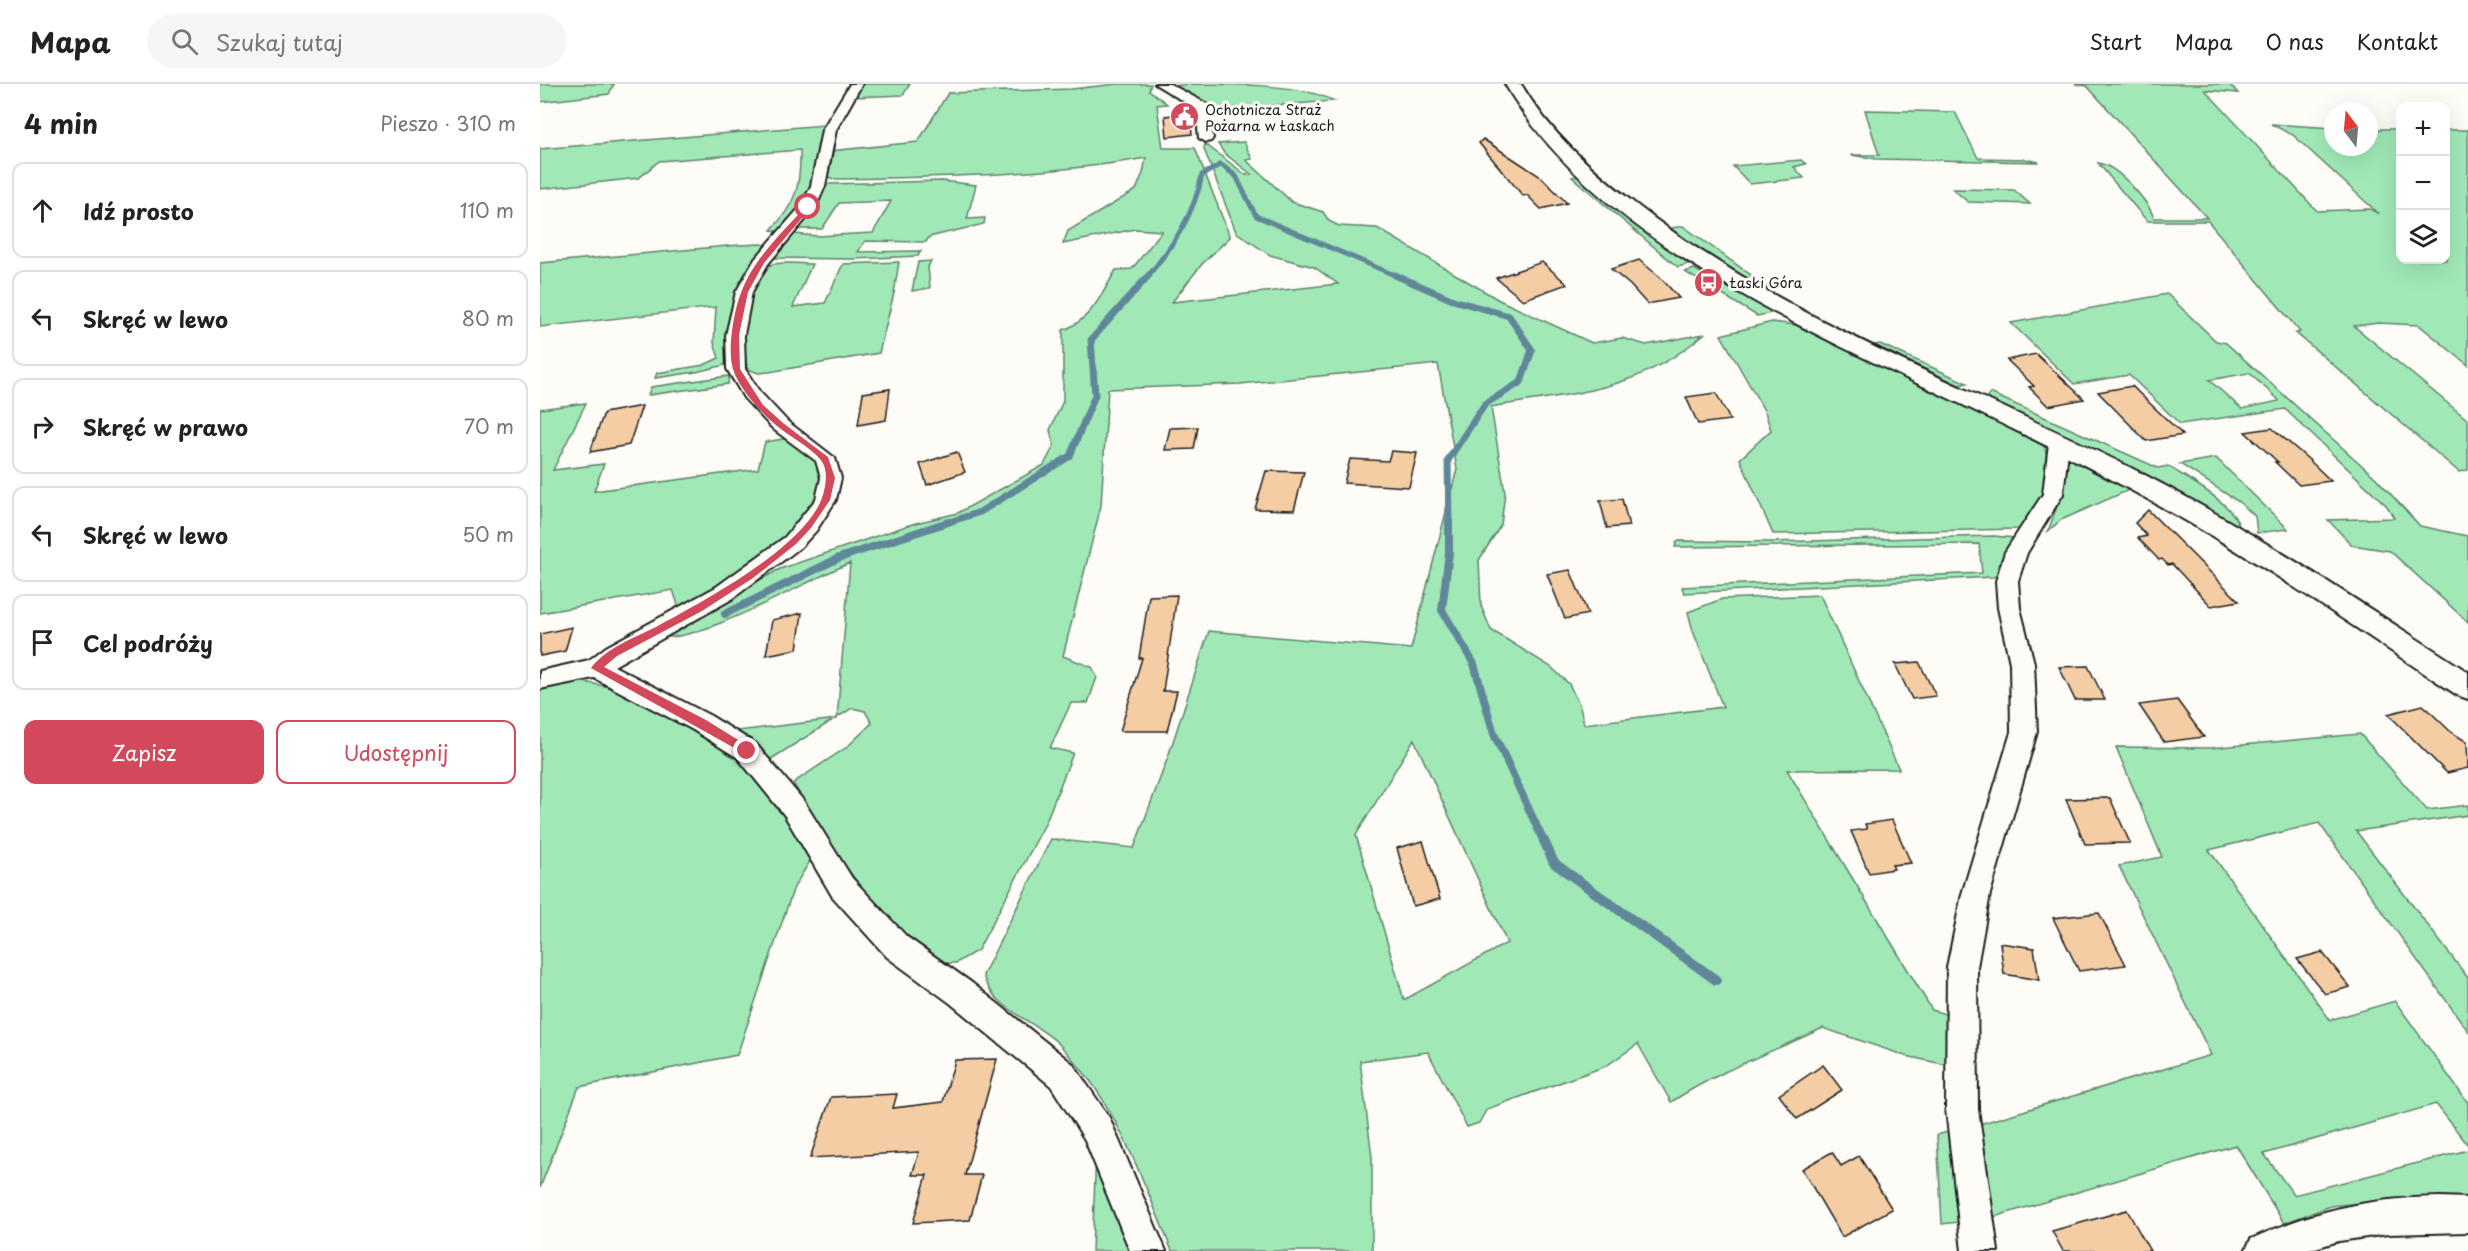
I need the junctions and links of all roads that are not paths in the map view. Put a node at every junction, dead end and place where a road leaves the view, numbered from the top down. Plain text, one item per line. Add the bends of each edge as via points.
1 (856, 84) edge
2 (1161, 84) edge
3 (1513, 84) edge
4 (1206, 138) dead end
5 (2059, 443) junction
6 (596, 668) junction
7 (540, 680) edge
8 (2468, 687) edge
9 (2468, 1215) edge
10 (1148, 1251) edge
11 (1980, 1251) edge
12 (2264, 1251) edge

1 - 6 street via 829,130 818,186 808,207 761,262 744,292 735,335 736,369 751,394 780,424 825,458 831,478 826,500 793,542 749,576 614,653
2 - 4 street via 1202,107
3 - 5 street via 1551,142 1637,216 1703,264 1787,312
5 - 8 street via 2258,550
5 - 11 street via 2053,494 2016,552 2007,581 2022,663 2024,732 1976,894 1962,967 1962,1109
6 - 7 street
6 - 10 street via 747,751 794,808 842,887 897,947 1062,1075 1096,1128
9 - 12 street via 2383,1215 2336,1222 2293,1236

